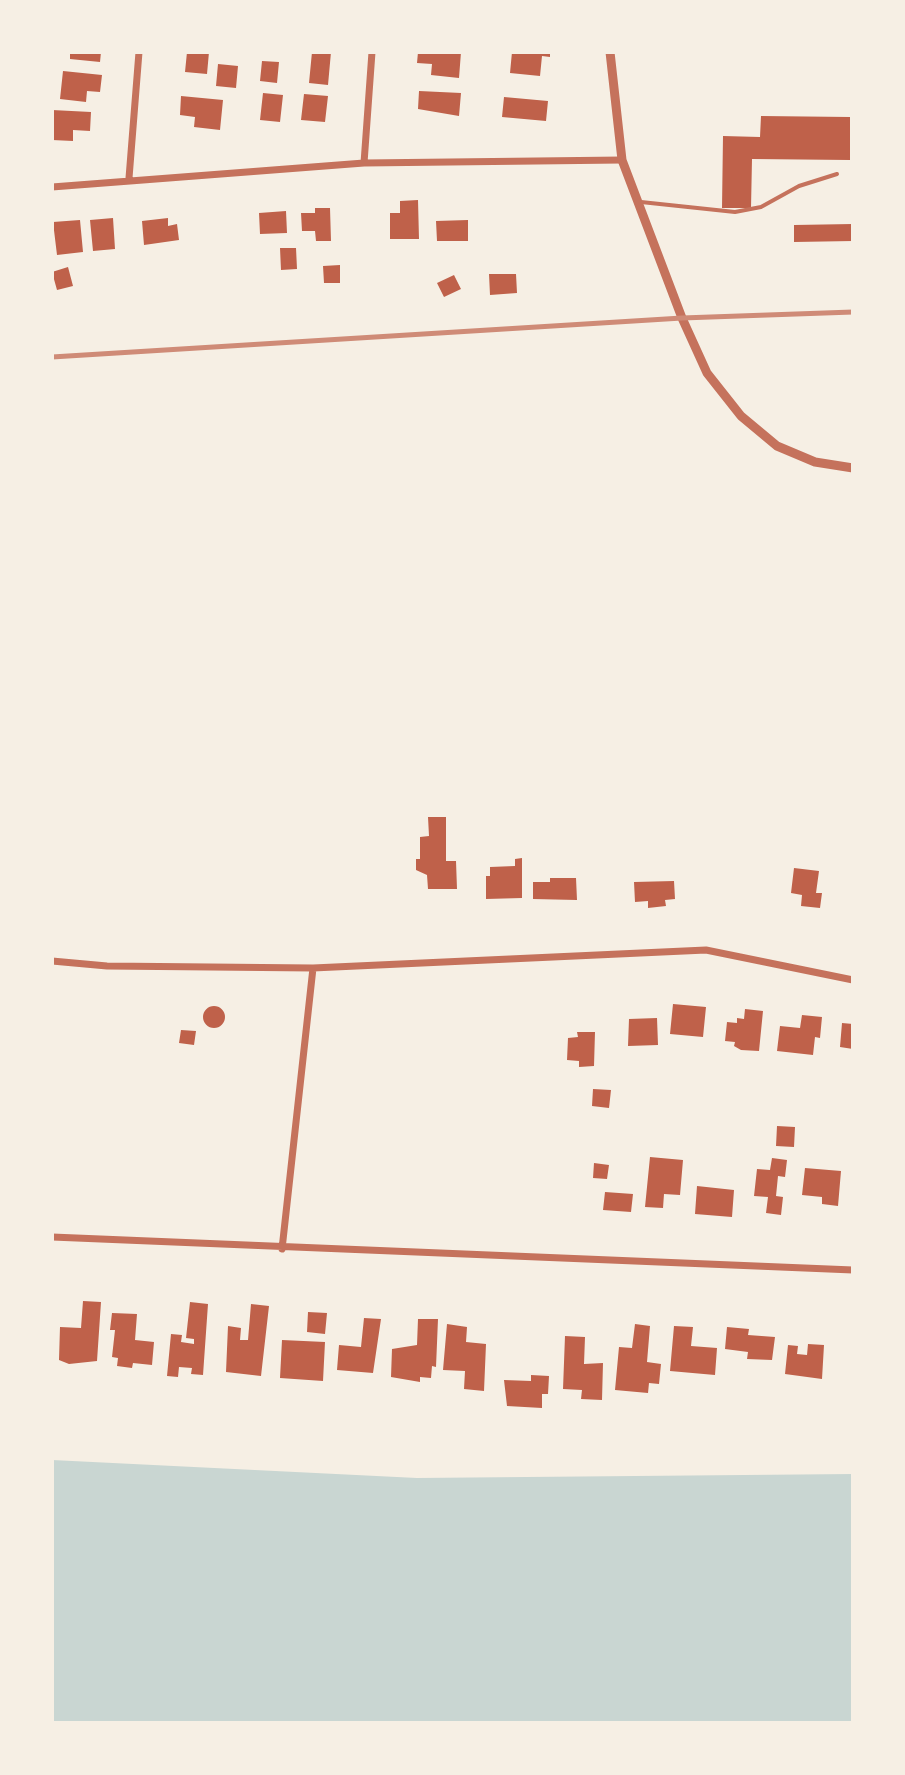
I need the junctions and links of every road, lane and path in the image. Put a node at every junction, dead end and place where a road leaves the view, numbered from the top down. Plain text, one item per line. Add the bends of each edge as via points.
1 (139, 52) edge
2 (372, 52) edge
3 (610, 52) edge
4 (622, 160) junction
5 (364, 163) junction
6 (837, 174) dead end
7 (129, 178) junction
8 (52, 187) edge
9 (638, 202) junction
10 (853, 468) edge
11 (52, 961) edge
12 (313, 968) junction
13 (853, 980) edge
14 (52, 1237) edge
15 (282, 1249) junction
16 (853, 1270) edge

1 - 7 street
2 - 5 street
3 - 4 street
4 - 5 street
4 - 9 street
5 - 7 street
6 - 9 lane via 799,186 761,207 735,212
7 - 8 street
9 - 10 street via 696,352 741,416 777,446 815,462
11 - 12 street
12 - 13 street via 706,950
12 - 15 street
14 - 15 street
15 - 16 street

